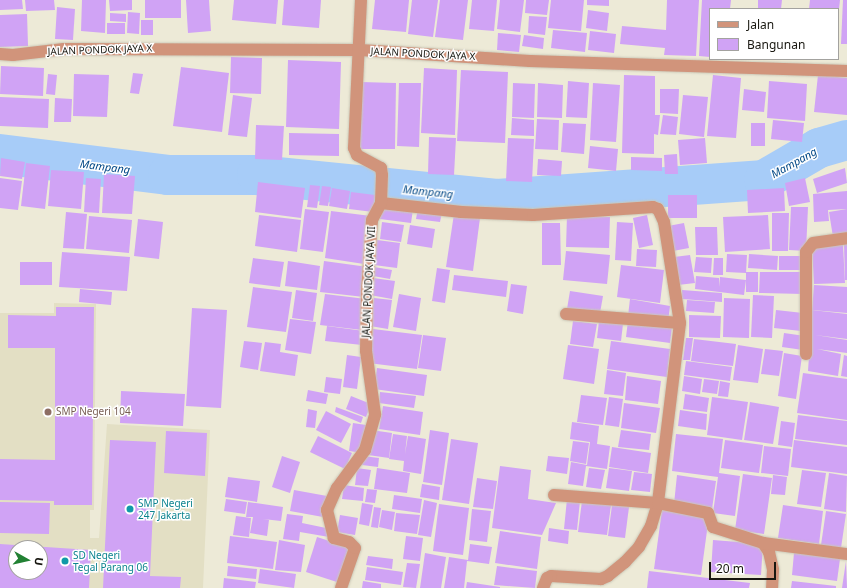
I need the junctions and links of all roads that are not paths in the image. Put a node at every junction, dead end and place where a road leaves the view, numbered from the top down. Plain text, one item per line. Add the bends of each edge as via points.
1 (361, 0) edge
2 (360, 50) junction
3 (0, 54) edge
4 (847, 72) edge
5 (381, 199) junction
6 (847, 238) edge
7 (566, 314) dead end
8 (680, 323) junction
9 (806, 354) dead end
10 (554, 495) dead end
11 (658, 504) junction
12 (763, 543) junction
13 (847, 554) edge
14 (341, 588) edge
15 (543, 588) edge
16 (772, 588) edge

1 - 2 street, JALAN PONDOK JAYA VII
2 - 3 street, JALAN PONDOK JAYA X via 72,48 13,55
2 - 4 street, JALAN PONDOK JAYA X via 530,61
2 - 5 street, JALAN PONDOK JAYA VII via 354,148 357,155 380,168
5 - 8 street via 461,212 533,215 653,207 658,209 664,222
5 - 14 street, JALAN PONDOK JAYA VII via 372,220 366,322 366,351 375,414 365,450 337,488 327,510 334,538 353,544 353,552
6 - 9 street via 813,243 806,252
7 - 8 street
8 - 11 street
10 - 11 street
11 - 12 street via 708,513 713,527
11 - 15 street via 651,526 639,547 618,570 601,579 551,576 547,578
12 - 13 street
12 - 16 street via 769,552 773,570

